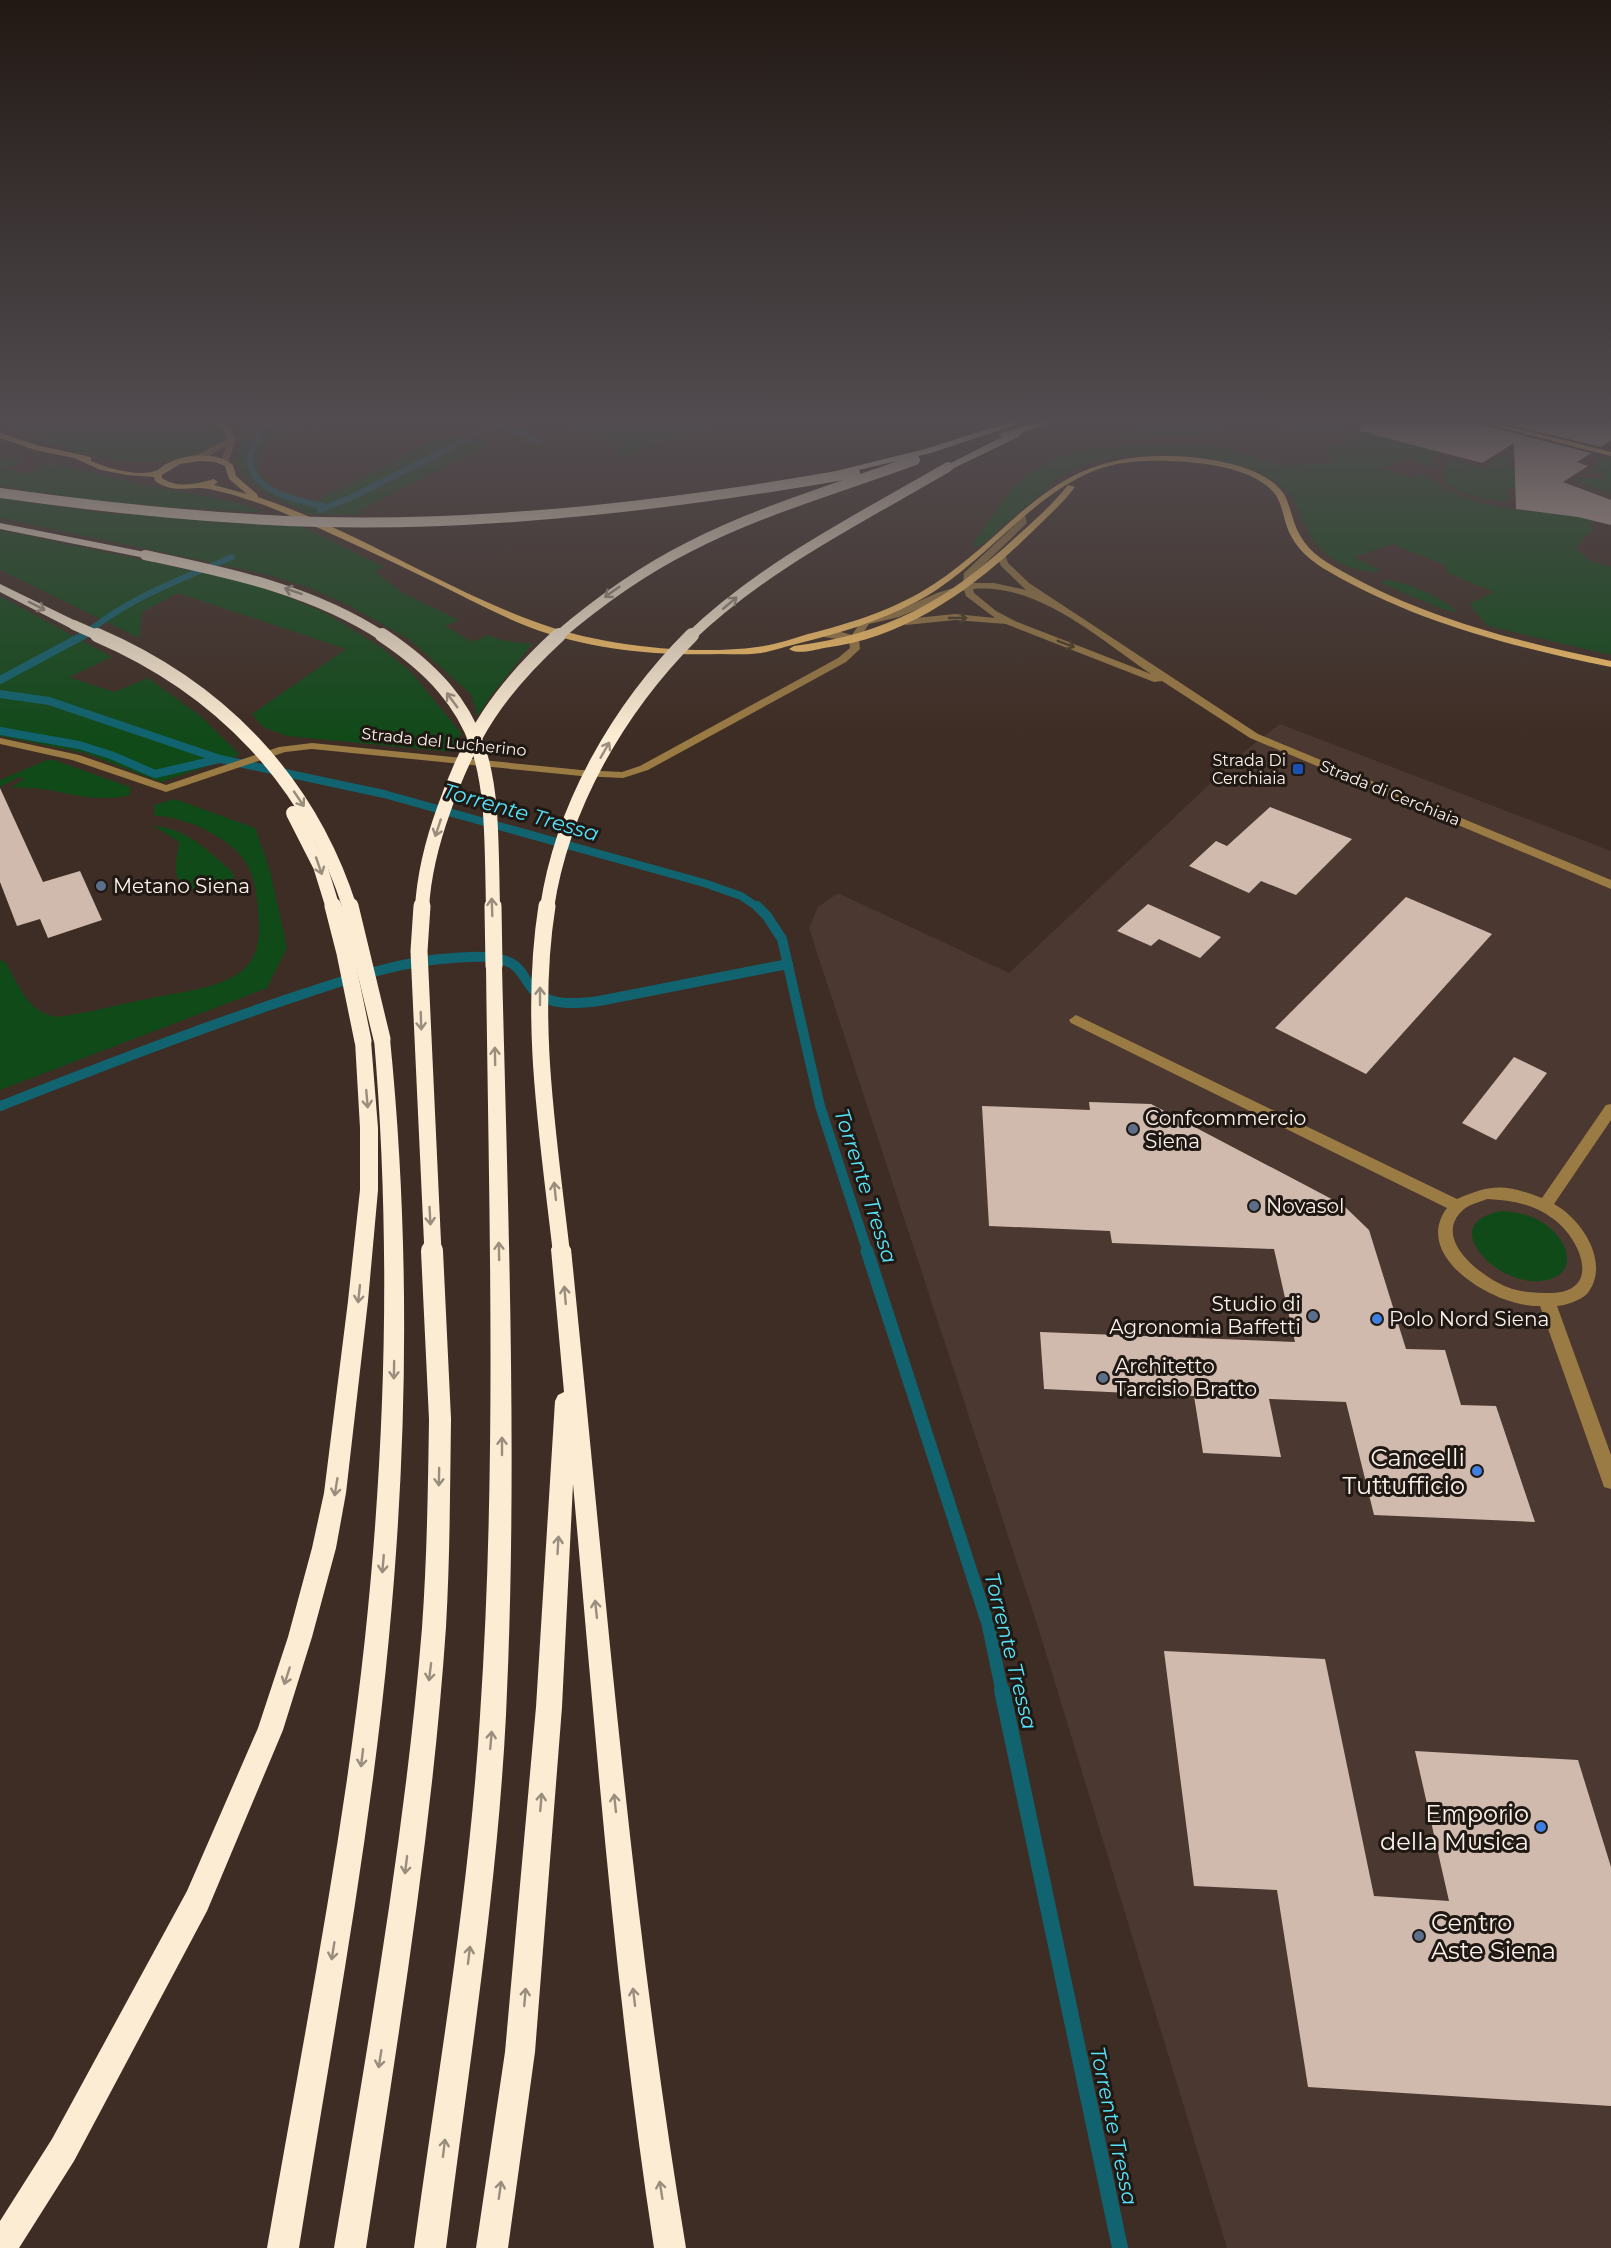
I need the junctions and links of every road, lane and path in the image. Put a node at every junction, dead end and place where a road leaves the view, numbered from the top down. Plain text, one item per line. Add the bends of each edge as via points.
1 (10, 528) edge
2 (322, 528) edge
3 (730, 528) edge
4 (843, 528) edge
5 (1009, 528) edge
6 (1018, 528) edge
7 (1031, 528) edge
8 (1292, 528) edge
9 (1002, 556) junction
10 (967, 586) junction
11 (0, 587) edge
12 (1048, 600) junction
13 (866, 622) junction
14 (906, 622) junction
15 (1011, 623) junction
16 (822, 634) junction
17 (854, 639) junction
18 (755, 651) junction
19 (1611, 664) edge
20 (1178, 687) junction
21 (0, 741) edge
22 (1611, 885) edge
23 (1076, 1020) dead end
24 (372, 1040) junction
25 (1611, 1110) edge
26 (1455, 1205) junction
27 (1545, 1205) junction
28 (1547, 1302) junction
29 (569, 1342) junction
30 (1611, 1481) edge
31 (1, 2248) edge
32 (283, 2248) edge
33 (350, 2248) edge
34 (430, 2248) edge
35 (492, 2248) edge
36 (670, 2248) edge

34 -> 1 highway, bridge via 480,1862 493,1718 502,1466 487,776 471,728 438,682 395,645 350,617 311,598 254,579
2 - 18 main road via 551,631 645,650
3 -> 33 highway, bridge via 633,578 566,628 527,667 470,744 450,792 424,878 419,951 440,1419 431,1657 390,1998
29 -> 4 highway, bridge via 542,1070 540,970 548,894 560,849 579,797 643,691 691,637 738,596 779,565
5 - 13 main road via 933,588
6 - 10 street via 967,575
7 - 9 main road
8 - 19 main road via 1305,549 1322,563 1415,611 1513,642
9 - 10 main road
9 - 12 street, Strada di Cerchiaia via 1016,578
10 - 12 street, Strada di Cerchiaia via 1011,587
10 - 13 street, Strada di Cerchiaia via 894,618
10 - 14 main road
10 - 15 street, Strada di Cerchiaia via 973,598
11 -> 24 highway, bridge via 74,625 193,700 253,757 304,830 320,868
12 - 20 street, Strada di Cerchiaia
13 - 16 main road
13 - 17 street, Strada del Lucherino
14 -> 15 street, Strada di Cerchiaia via 955,617
14 - 17 main road
15 -> 20 street, Strada di Cerchiaia
16 - 17 street
16 - 18 main road
17 - 18 main road
17 - 21 street, Strada del Lucherino via 855,648 842,660 644,768 623,775 306,746 283,749 166,789 75,757
20 - 22 street, Strada di Cerchiaia via 1271,744
23 - 26 street
24 -> 31 highway via 369,1190 335,1492 300,1637 270,1730 197,1901 63,2150
24 -> 32 highway via 390,1125 395,1302 389,1494 358,1795
25 - 27 street
26 - 27 street via 1477,1195 1505,1193
26 - 28 street via 1446,1217 1444,1233 1462,1267 1503,1294
27 - 28 street via 1585,1239 1594,1266 1582,1289 1569,1298
28 - 30 street
35 -> 29 highway via 520,2052 549,1707
36 -> 29 highway via 631,1971

